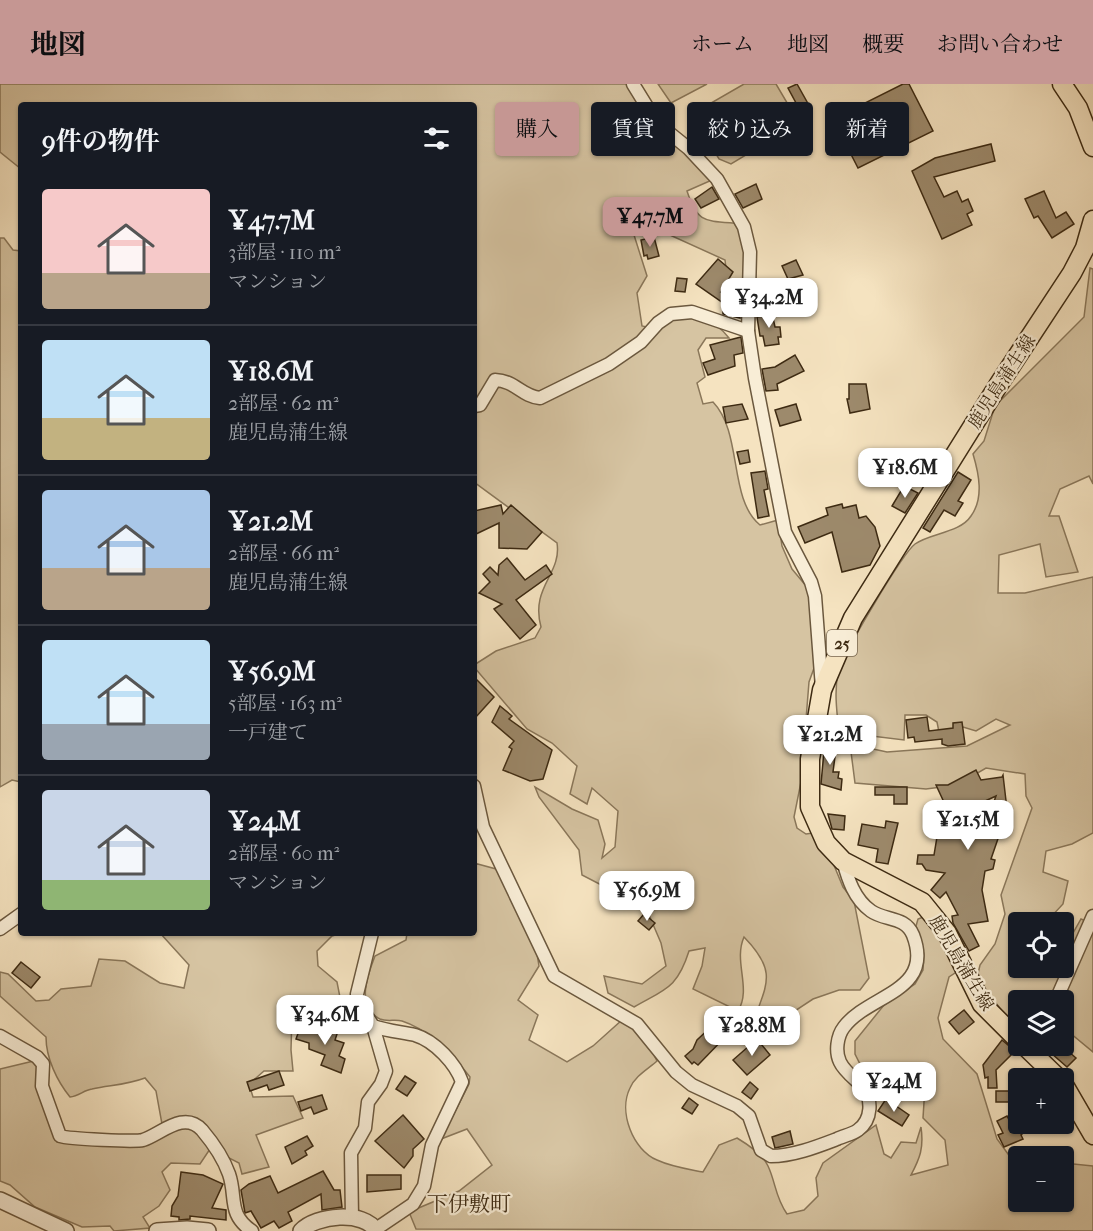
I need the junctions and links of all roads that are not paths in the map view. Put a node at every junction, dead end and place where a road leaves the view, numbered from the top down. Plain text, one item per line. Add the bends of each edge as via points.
1 (633, 84) edge
2 (1062, 84) edge
3 (1093, 147) edge
4 (1093, 220) edge
5 (748, 331) junction
6 (477, 406) edge
7 (822, 690) junction
8 (477, 800) edge
9 (843, 861) junction
10 (18, 916) edge
11 (1093, 916) edge
12 (0, 929) edge
13 (371, 936) edge
14 (1060, 990) edge
15 (373, 1026) junction
16 (1008, 1030) edge
17 (0, 1036) edge
18 (1035, 1056) edge
19 (1048, 1068) edge
20 (1074, 1102) edge
21 (1093, 1135) edge
22 (0, 1200) edge
23 (352, 1218) junction
24 (376, 1230) edge
25 (66, 1231) edge
26 (157, 1231) edge
27 (208, 1231) edge
28 (252, 1231) edge
29 (301, 1231) edge

1 - 5 street via 657,123 717,179 744,228 750,252
2 - 3 main road via 1078,108
4 - 7 main road, 鹿児島蒲生線 / 25 via 1072,273 853,618
5 - 6 street via 692,312 671,315 609,364 540,398 530,397 509,380 495,380
5 - 7 street via 785,532 815,596
7 - 9 main road, 鹿児島蒲生線 / 25 via 810,759 810,807 826,843
8 - 9 street via 483,827 554,976 637,1023 692,1085 737,1106 749,1116 761,1150 771,1156 792,1154 858,1131 869,1116 869,1102 864,1089 840,1062 837,1046 844,1027 880,998 897,990 916,970 913,935 903,923 873,913 863,904 847,878
9 - 16 main road, 鹿児島蒲生線 / 25 via 922,902 947,933 982,1004
10 - 12 street
11 - 14 street
13 - 15 street via 357,1000
15 - 23 street via 386,1071 368,1102 365,1128 351,1153
15 - 24 street via 417,1036 458,1070 462,1082 432,1145 424,1186 413,1204
17 - 28 street via 38,1057 43,1064 42,1086 60,1136 142,1140 185,1122 199,1127 217,1149 230,1175 232,1205 241,1224
18 - 19 main road
20 - 21 main road
22 - 25 street
23 - 24 street via 364,1220
23 - 29 street via 321,1219
26 - 27 street

